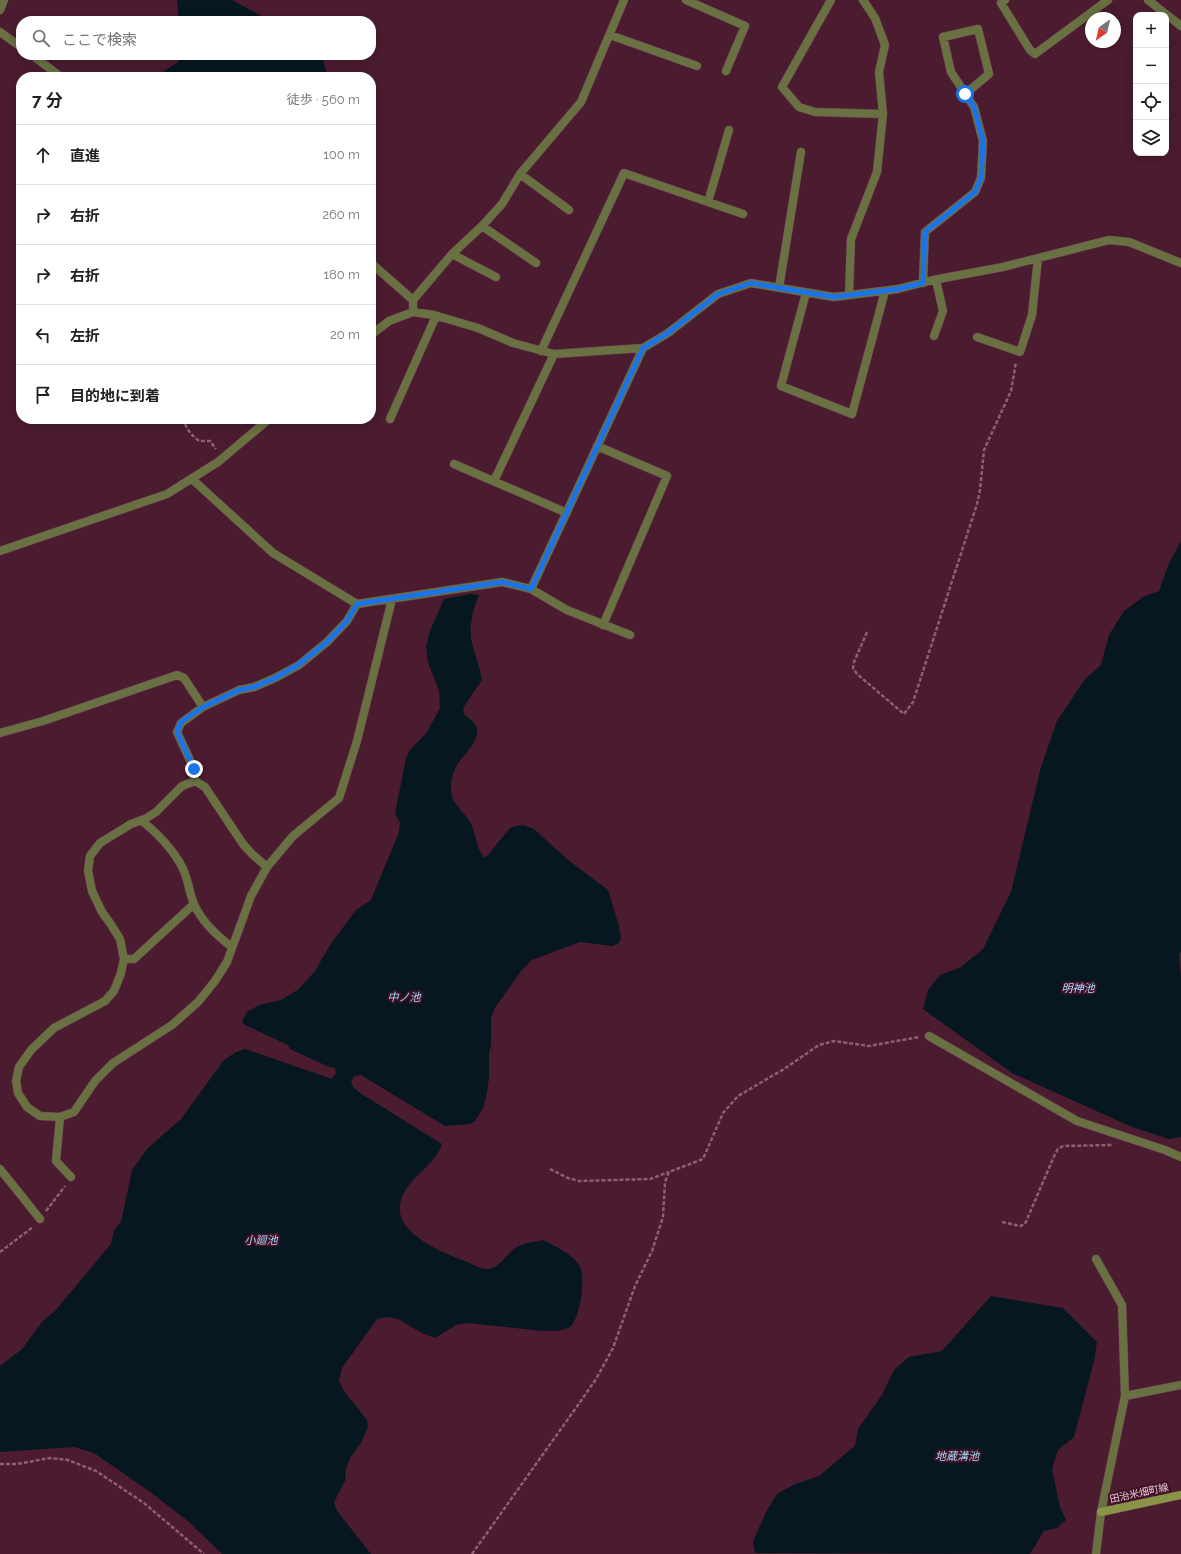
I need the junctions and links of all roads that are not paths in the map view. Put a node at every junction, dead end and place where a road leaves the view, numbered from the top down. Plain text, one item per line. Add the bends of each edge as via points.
1 (4, 0) edge
2 (624, 0) edge
3 (686, 0) edge
4 (831, 0) edge
5 (863, 0) edge
6 (1005, 0) edge
7 (1108, 0) edge
8 (1148, 0) edge
9 (0, 10) edge
10 (1181, 26) edge
11 (0, 32) edge
12 (610, 35) junction
13 (16, 43) edge
14 (39, 60) edge
15 (697, 66) dead end
16 (726, 71) dead end
17 (54, 72) edge
18 (965, 94) junction
19 (883, 114) junction
20 (729, 130) dead end
21 (801, 152) dead end
22 (520, 174) junction
23 (708, 202) junction
24 (568, 210) dead end
25 (743, 214) dead end
26 (482, 226) junction
27 (452, 254) junction
28 (1038, 258) junction
29 (536, 263) dead end
30 (1181, 263) edge
31 (376, 267) edge
32 (496, 277) dead end
33 (936, 280) junction
34 (923, 283) junction
35 (779, 288) junction
36 (885, 291) junction
37 (806, 293) junction
38 (849, 295) junction
39 (413, 300) junction
40 (413, 312) junction
41 (436, 316) junction
42 (376, 331) edge
43 (934, 336) dead end
44 (977, 337) dead end
45 (643, 348) junction
46 (541, 351) junction
47 (554, 354) junction
48 (390, 419) dead end
49 (263, 424) edge
50 (597, 446) junction
51 (454, 464) dead end
52 (192, 479) junction
53 (494, 481) junction
54 (567, 513) junction
55 (0, 551) edge
56 (531, 589) junction
57 (392, 599) junction
58 (357, 604) junction
59 (603, 625) junction
60 (630, 635) dead end
61 (203, 707) junction
62 (0, 733) edge
63 (195, 781) junction
64 (141, 820) junction
65 (267, 867) junction
66 (194, 904) junction
67 (232, 947) junction
68 (124, 959) junction
69 (929, 1036) road end
70 (60, 1117) junction
71 (1181, 1157) edge
72 (0, 1169) edge
73 (71, 1177) dead end
74 (40, 1219) dead end
75 (1096, 1259) dead end
76 (1181, 1385) edge
77 (1125, 1396) junction
78 (1181, 1495) edge
79 (1101, 1512) junction
80 (1096, 1554) edge

1 - 9 street
2 - 12 street
3 - 16 street via 745,26
4 - 19 street via 782,87 800,107 815,112
5 - 19 street via 876,18 885,45 879,72
6 - 7 street via 1001,3 1035,54
8 - 10 street
11 - 13 street
12 - 15 street
12 - 22 street via 581,102
14 - 17 street
18 - 18 street via 989,74 978,29 943,37 951,72
18 - 34 street via 974,107 983,141 981,178 975,192 925,232
19 - 38 street via 877,172 851,239
20 - 23 street
21 - 35 street
22 - 24 street
22 - 26 street via 502,204
23 - 25 street
23 - 46 street via 624,173
26 - 27 street
26 - 29 street
27 - 32 street
27 - 39 street
28 - 30 street via 1109,240 1129,242
28 - 33 street
28 - 44 street via 1032,315 1020,352
31 - 39 street
33 - 34 street
33 - 43 street via 943,311
34 - 36 street
35 - 37 street
35 - 45 street via 751,283 718,294 668,333
36 - 37 street via 852,414 781,386
36 - 38 street
37 - 38 street via 834,297
39 - 40 street
40 - 41 street
40 - 42 street via 389,321
41 - 46 street
41 - 48 street
45 - 47 street
45 - 50 street
46 - 47 street
47 - 53 street
49 - 52 street
50 - 54 street
50 - 59 street via 667,476
51 - 53 street
52 - 55 street via 167,494
52 - 58 street via 273,553
53 - 54 street
54 - 56 street
56 - 57 street via 502,582
56 - 59 street via 567,610
57 - 58 street
57 - 65 street via 357,741 339,798 293,836
58 - 61 street via 347,621 327,642 298,665 275,678 239,690
59 - 60 street
61 - 62 street via 184,678 177,675
61 - 63 street via 181,722 177,732 194,769
63 - 64 street via 182,786 156,812
63 - 65 street via 205,787 243,844
64 - 66 street via 155,831 180,863 188,879
64 - 68 street via 100,843 90,856 88,871 92,891 120,940
65 - 67 street via 251,896
66 - 67 street via 217,935
66 - 68 street via 134,959
67 - 70 street via 227,962 198,1002 172,1025 113,1063 95,1081 74,1112
68 - 70 street via 114,991 105,1001 54,1028 31,1050 19,1067 16,1081 18,1093 27,1107 40,1116
69 - 71 street via 1077,1121
70 - 73 street via 56,1161
72 - 74 street
75 - 77 street via 1122,1305
76 - 77 street
77 - 79 street
78 - 79 street, 田治米畑町線
79 - 80 street

